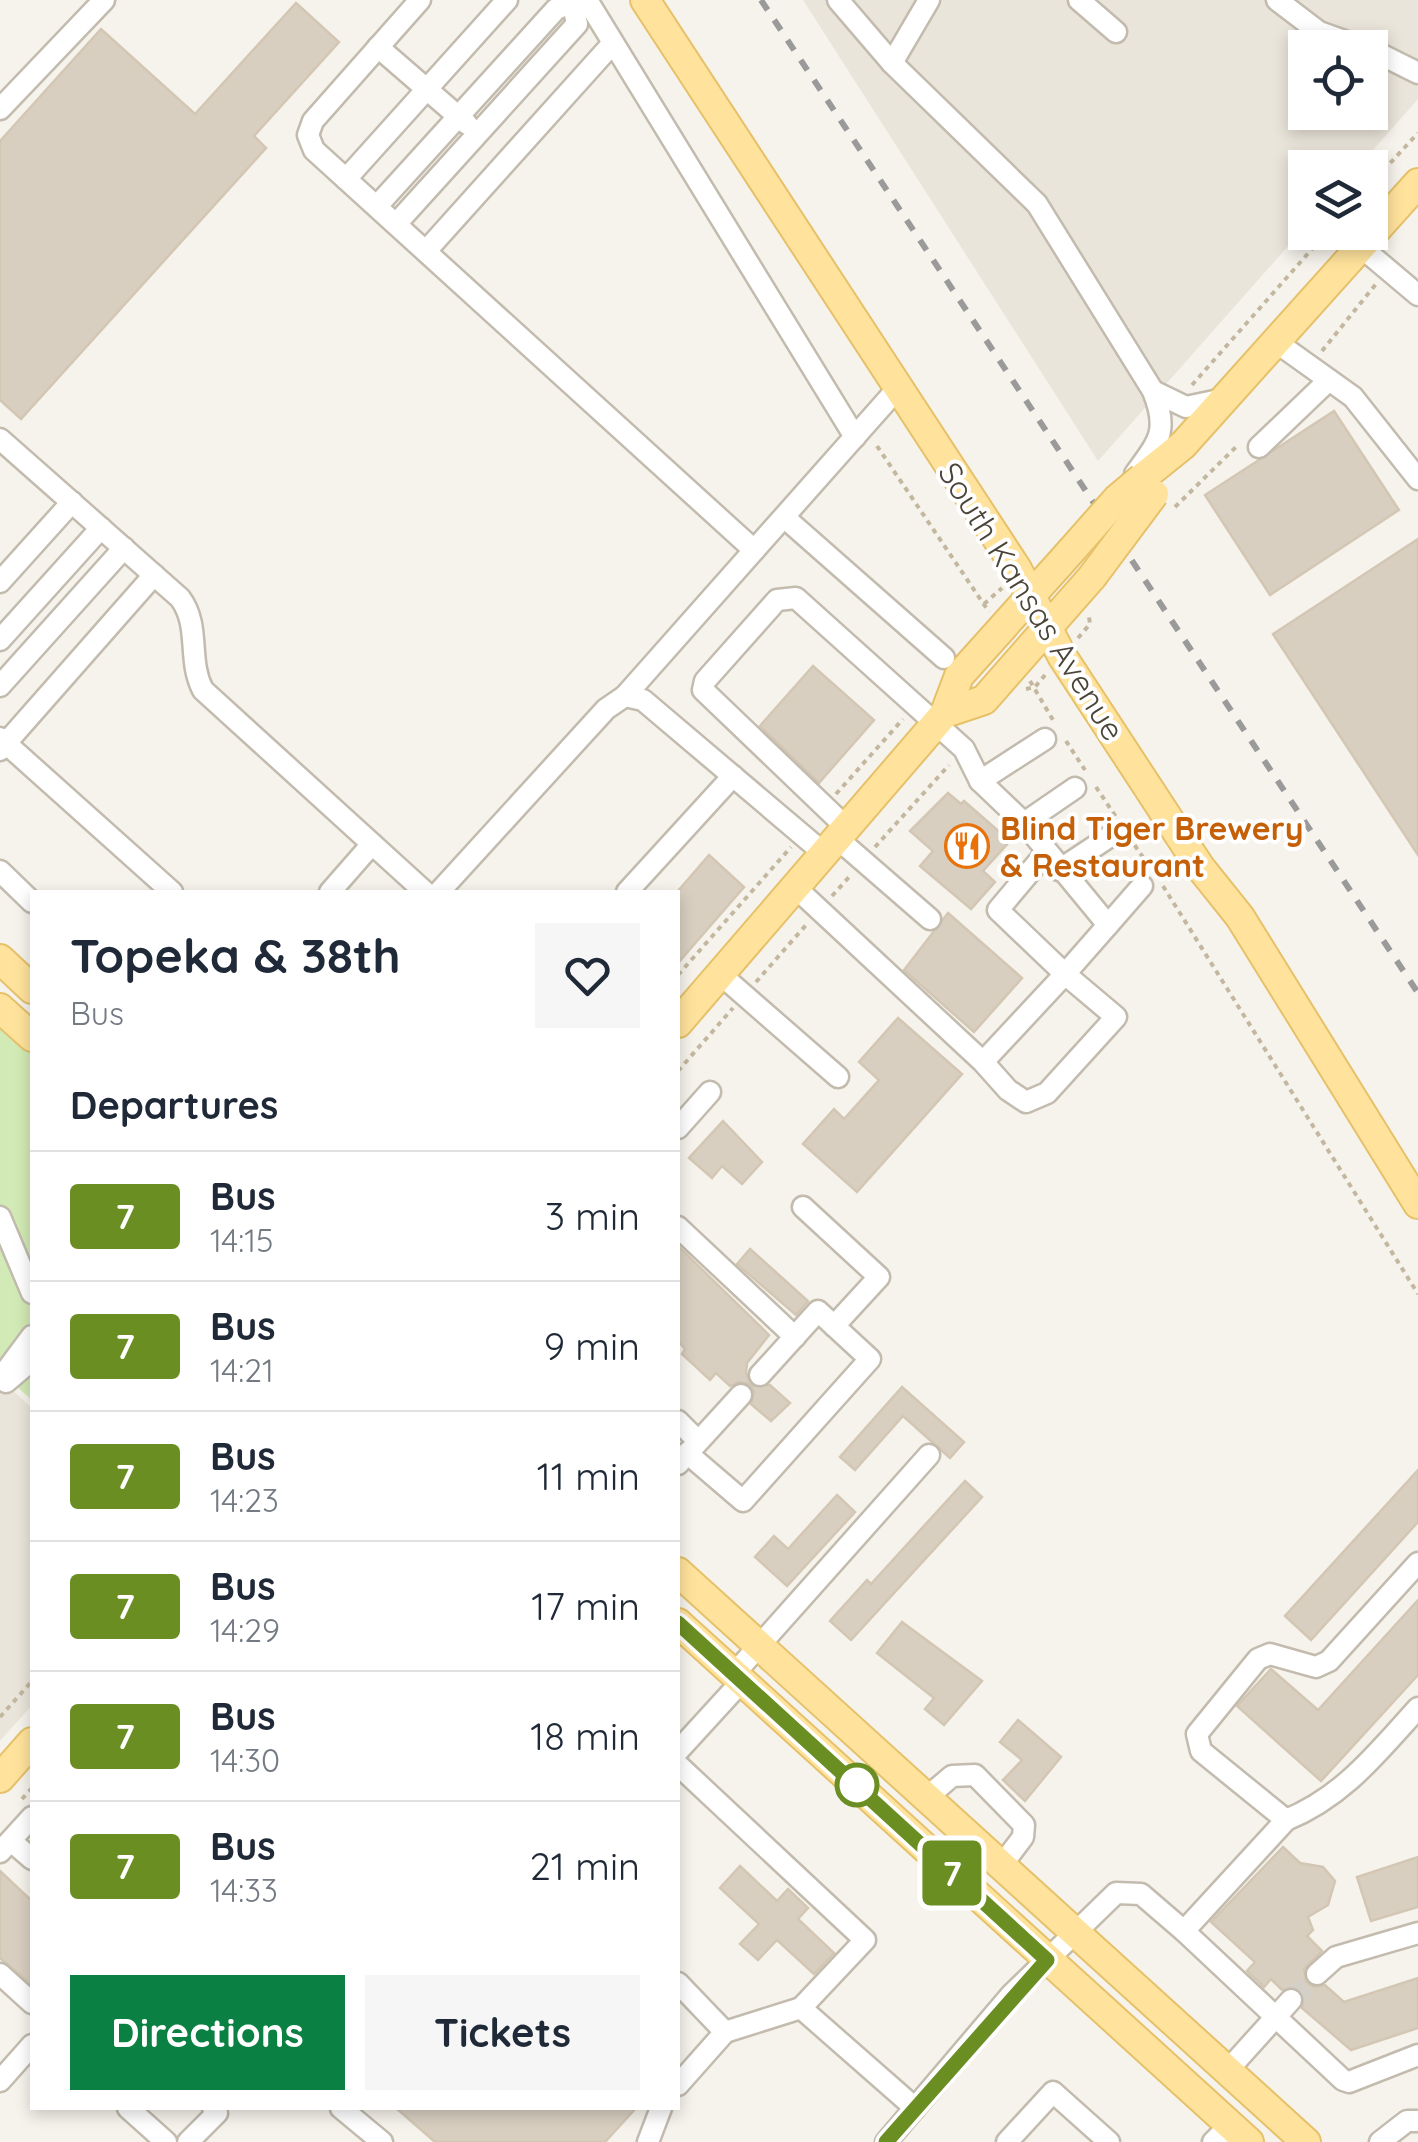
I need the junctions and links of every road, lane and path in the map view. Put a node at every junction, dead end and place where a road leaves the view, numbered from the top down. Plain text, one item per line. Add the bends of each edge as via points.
1 (104, 0) edge
2 (420, 0) edge
3 (507, 0) edge
4 (644, 0) edge
5 (838, 0) edge
6 (929, 0) edge
7 (1078, 0) edge
8 (1277, 0) edge
9 (580, 2) edge
10 (1316, 30) edge
11 (1116, 32) dead end
12 (613, 43) junction
13 (378, 47) junction
14 (1388, 58) edge
15 (892, 63) junction
16 (1418, 73) edge
17 (427, 89) junction
18 (0, 109) edge
19 (458, 116) junction
20 (1418, 133) edge
21 (478, 134) junction
22 (1388, 166) edge
23 (346, 179) junction
24 (1418, 183) edge
25 (377, 206) junction
26 (1388, 216) edge
27 (396, 224) junction
28 (1311, 250) edge
29 (1357, 250) edge
30 (1366, 250) edge
31 (426, 251) junction
32 (1378, 282) dead end
33 (1418, 296) edge
34 (1276, 342) junction
35 (1310, 366) junction
36 (1330, 380) junction
37 (898, 388) junction
38 (1153, 391) junction
39 (1226, 398) junction
40 (1175, 404) junction
41 (854, 437) junction
42 (0, 438) edge
43 (1254, 441) joint
44 (877, 446) dead end
45 (1418, 479) edge
46 (1151, 489) junction
47 (72, 502) junction
48 (784, 517) junction
49 (101, 528) junction
50 (124, 548) junction
51 (754, 550) junction
52 (154, 575) junction
53 (0, 582) edge
54 (1030, 597) junction
55 (1090, 624) dead end
56 (1048, 630) junction
57 (998, 632) junction
58 (0, 640) edge
59 (1062, 656) junction
60 (944, 658) dead end
61 (1019, 676) junction
62 (0, 686) edge
63 (1035, 687) junction
64 (625, 696) junction
65 (933, 713) junction
66 (1045, 739) dead end
67 (2, 744) edge
68 (964, 748) junction
69 (733, 776) junction
70 (980, 781) junction
71 (1075, 788) dead end
72 (825, 807) junction
73 (1024, 823) junction
74 (802, 834) junction
75 (1109, 836) dead end
76 (838, 841) junction
77 (372, 844) junction
78 (864, 861) junction
79 (1052, 862) junction
80 (0, 871) edge
81 (1142, 886) dead end
82 (796, 888) junction
83 (170, 890) edge
84 (332, 890) edge
85 (423, 890) edge
86 (441, 890) edge
87 (629, 890) edge
88 (30, 900) edge
89 (820, 910) junction
90 (930, 919) dead end
91 (1108, 925) junction
92 (0, 959) edge
93 (680, 973) edge
94 (720, 974) junction
95 (1065, 974) junction
96 (30, 987) edge
97 (745, 994) junction
98 (0, 1008) edge
99 (680, 1021) edge
100 (30, 1035) edge
101 (984, 1062) junction
102 (680, 1068) edge
103 (838, 1077) dead end
104 (710, 1092) dead end
105 (680, 1126) edge
106 (1418, 1204) edge
107 (803, 1207) dead end
108 (0, 1217) edge
109 (680, 1229) edge
110 (30, 1287) edge
111 (1418, 1294) edge
112 (834, 1326) junction
113 (795, 1336) junction
114 (30, 1339) edge
115 (30, 1361) edge
116 (760, 1375) dead end
117 (0, 1383) edge
118 (740, 1395) dead end
119 (680, 1427) edge
120 (688, 1452) edge
121 (929, 1455) dead end
122 (1418, 1563) edge
123 (680, 1574) edge
124 (680, 1625) edge
125 (760, 1647) junction
126 (738, 1678) junction
127 (30, 1683) edge
128 (1418, 1708) edge
129 (0, 1717) edge
130 (30, 1744) edge
131 (680, 1750) edge
132 (680, 1752) edge
133 (0, 1778) edge
134 (926, 1798) junction
135 (30, 1818) edge
136 (1286, 1820) junction
137 (6, 1846) edge
138 (30, 1858) edge
139 (1002, 1866) junction
140 (1184, 1931) junction
141 (1074, 1932) junction
142 (1418, 1933) edge
143 (1047, 1960) junction
144 (0, 1974) edge
145 (1316, 1974) tunnel mouth
146 (680, 1985) edge
147 (1291, 2000) tunnel mouth
148 (30, 2001) edge
149 (801, 2008) junction
150 (1275, 2018) junction
151 (725, 2032) junction
152 (30, 2047) edge
153 (1418, 2055) edge
154 (1227, 2071) junction
155 (0, 2081) edge
156 (680, 2083) edge
157 (914, 2108) junction
158 (130, 2110) edge
159 (214, 2110) edge
160 (342, 2110) edge
161 (661, 2110) edge
162 (1418, 2121) edge
163 (1231, 2136) edge
164 (166, 2142) edge
165 (188, 2142) edge
166 (382, 2142) edge
167 (648, 2142) edge
168 (886, 2142) edge
169 (1007, 2142) edge
170 (1110, 2142) edge
171 (1306, 2142) edge
172 (1380, 2142) edge

1 - 18 street
2 - 13 street
3 - 17 street
4 - 37 main road, South Kansas Avenue
5 - 15 street
6 - 15 street
7 - 11 street
8 - 10 street
9 - 12 street
9 - 19 street via 556,8
9 - 21 street via 577,24
12 - 31 street
12 - 41 street
13 - 17 street
13 - 23 street via 312,121 308,136
14 - 16 street
15 - 38 street via 1036,204
17 - 19 street
17 - 23 street
19 - 21 street
19 - 25 street
20 - 22 path
21 - 27 street
23 - 25 street
24 - 26 main road
25 - 27 street
27 - 31 street
28 - 40 path
29 - 34 main road
30 - 33 street
31 - 51 street
32 - 35 path
34 - 35 street
34 - 39 main road
35 - 36 street
36 - 43 street
36 - 45 street via 1352,397
37 - 41 street
37 - 54 main road, South Kansas Avenue
38 - 40 street
38 - 46 street via 1162,427
39 - 40 street via 1197,407
39 - 46 main road
41 - 48 street
42 - 47 street
43 - 46 path
44 - 57 path
46 - 54 main road, bridge via 1116,500
46 - 56 main road, bridge
47 - 49 street
47 - 53 street
48 - 51 street
48 - 60 street
49 - 50 street
49 - 58 street
50 - 52 street
50 - 62 street
51 - 64 street
52 - 67 street
52 - 77 street via 190,611 193,663 203,690
54 - 56 main road, South Kansas Avenue
54 - 57 main road
55 - 59 path
56 - 59 main road, South Kansas Avenue
56 - 61 main road
57 - 65 main road
59 - 63 path
59 - 106 main road, South Kansas Avenue via 1240,917
61 - 63 path
61 - 63 path
61 - 65 main road via 984,700
63 - 111 path
64 - 69 street via 643,700
64 - 86 street
65 - 68 street
65 - 72 path
65 - 72 street via 796,598 777,600 705,680 708,697
65 - 76 main road
66 - 70 street
67 - 83 street
68 - 70 street
68 - 78 path
69 - 74 street
69 - 87 street
70 - 73 street
71 - 73 street
72 - 76 street
73 - 79 street
74 - 76 street
74 - 93 path
75 - 79 street
76 - 78 street
76 - 82 main road
77 - 84 street
77 - 85 street
78 - 89 path
78 - 90 street
79 - 91 street
79 - 95 street via 998,910
80 - 88 street
81 - 91 street
82 - 89 street
82 - 94 main road
89 - 97 path
89 - 101 street
91 - 95 street
92 - 96 main road
94 - 97 street
94 - 99 main road
95 - 101 street
95 - 101 street via 1116,1017 1047,1094 1026,1102
97 - 102 path
97 - 103 street
98 - 100 main road
104 - 105 street
107 - 112 street via 879,1276
108 - 110 street
109 - 113 street
112 - 113 street via 818,1312
112 - 120 street via 870,1359 744,1501
113 - 116 street
114 - 117 street
115 - 117 street
118 - 120 street
119 - 120 street
121 - 125 street
122 - 136 street via 1329,1660 1316,1666 1270,1654 1258,1659 1196,1734 1200,1751
123 - 125 main road
124 - 126 main road
125 - 126 street
125 - 134 main road
126 - 131 street
126 - 143 main road
127 - 129 path
128 - 136 street via 1352,1781 1321,1806
130 - 133 main road
132 - 149 street via 866,1940
134 - 139 main road
134 - 139 street via 952,1776 975,1774 1024,1825
135 - 137 street
136 - 140 street
137 - 138 street
139 - 141 main road
140 - 141 street via 1141,1894 1124,1890
140 - 150 street
141 - 143 street
141 - 154 main road
142 - 145 street via 1336,1957
143 - 157 street
143 - 163 main road
144 - 148 street
146 - 151 street
147 - 150 street
149 - 151 street
149 - 157 street
150 - 153 street via 1349,2082
150 - 154 street
151 - 156 street
152 - 155 street
154 - 171 main road
157 - 168 street
158 - 164 street
159 - 165 street
160 - 166 street
161 - 167 street
162 - 172 street via 1407,2121
169 - 170 street via 1053,2092

